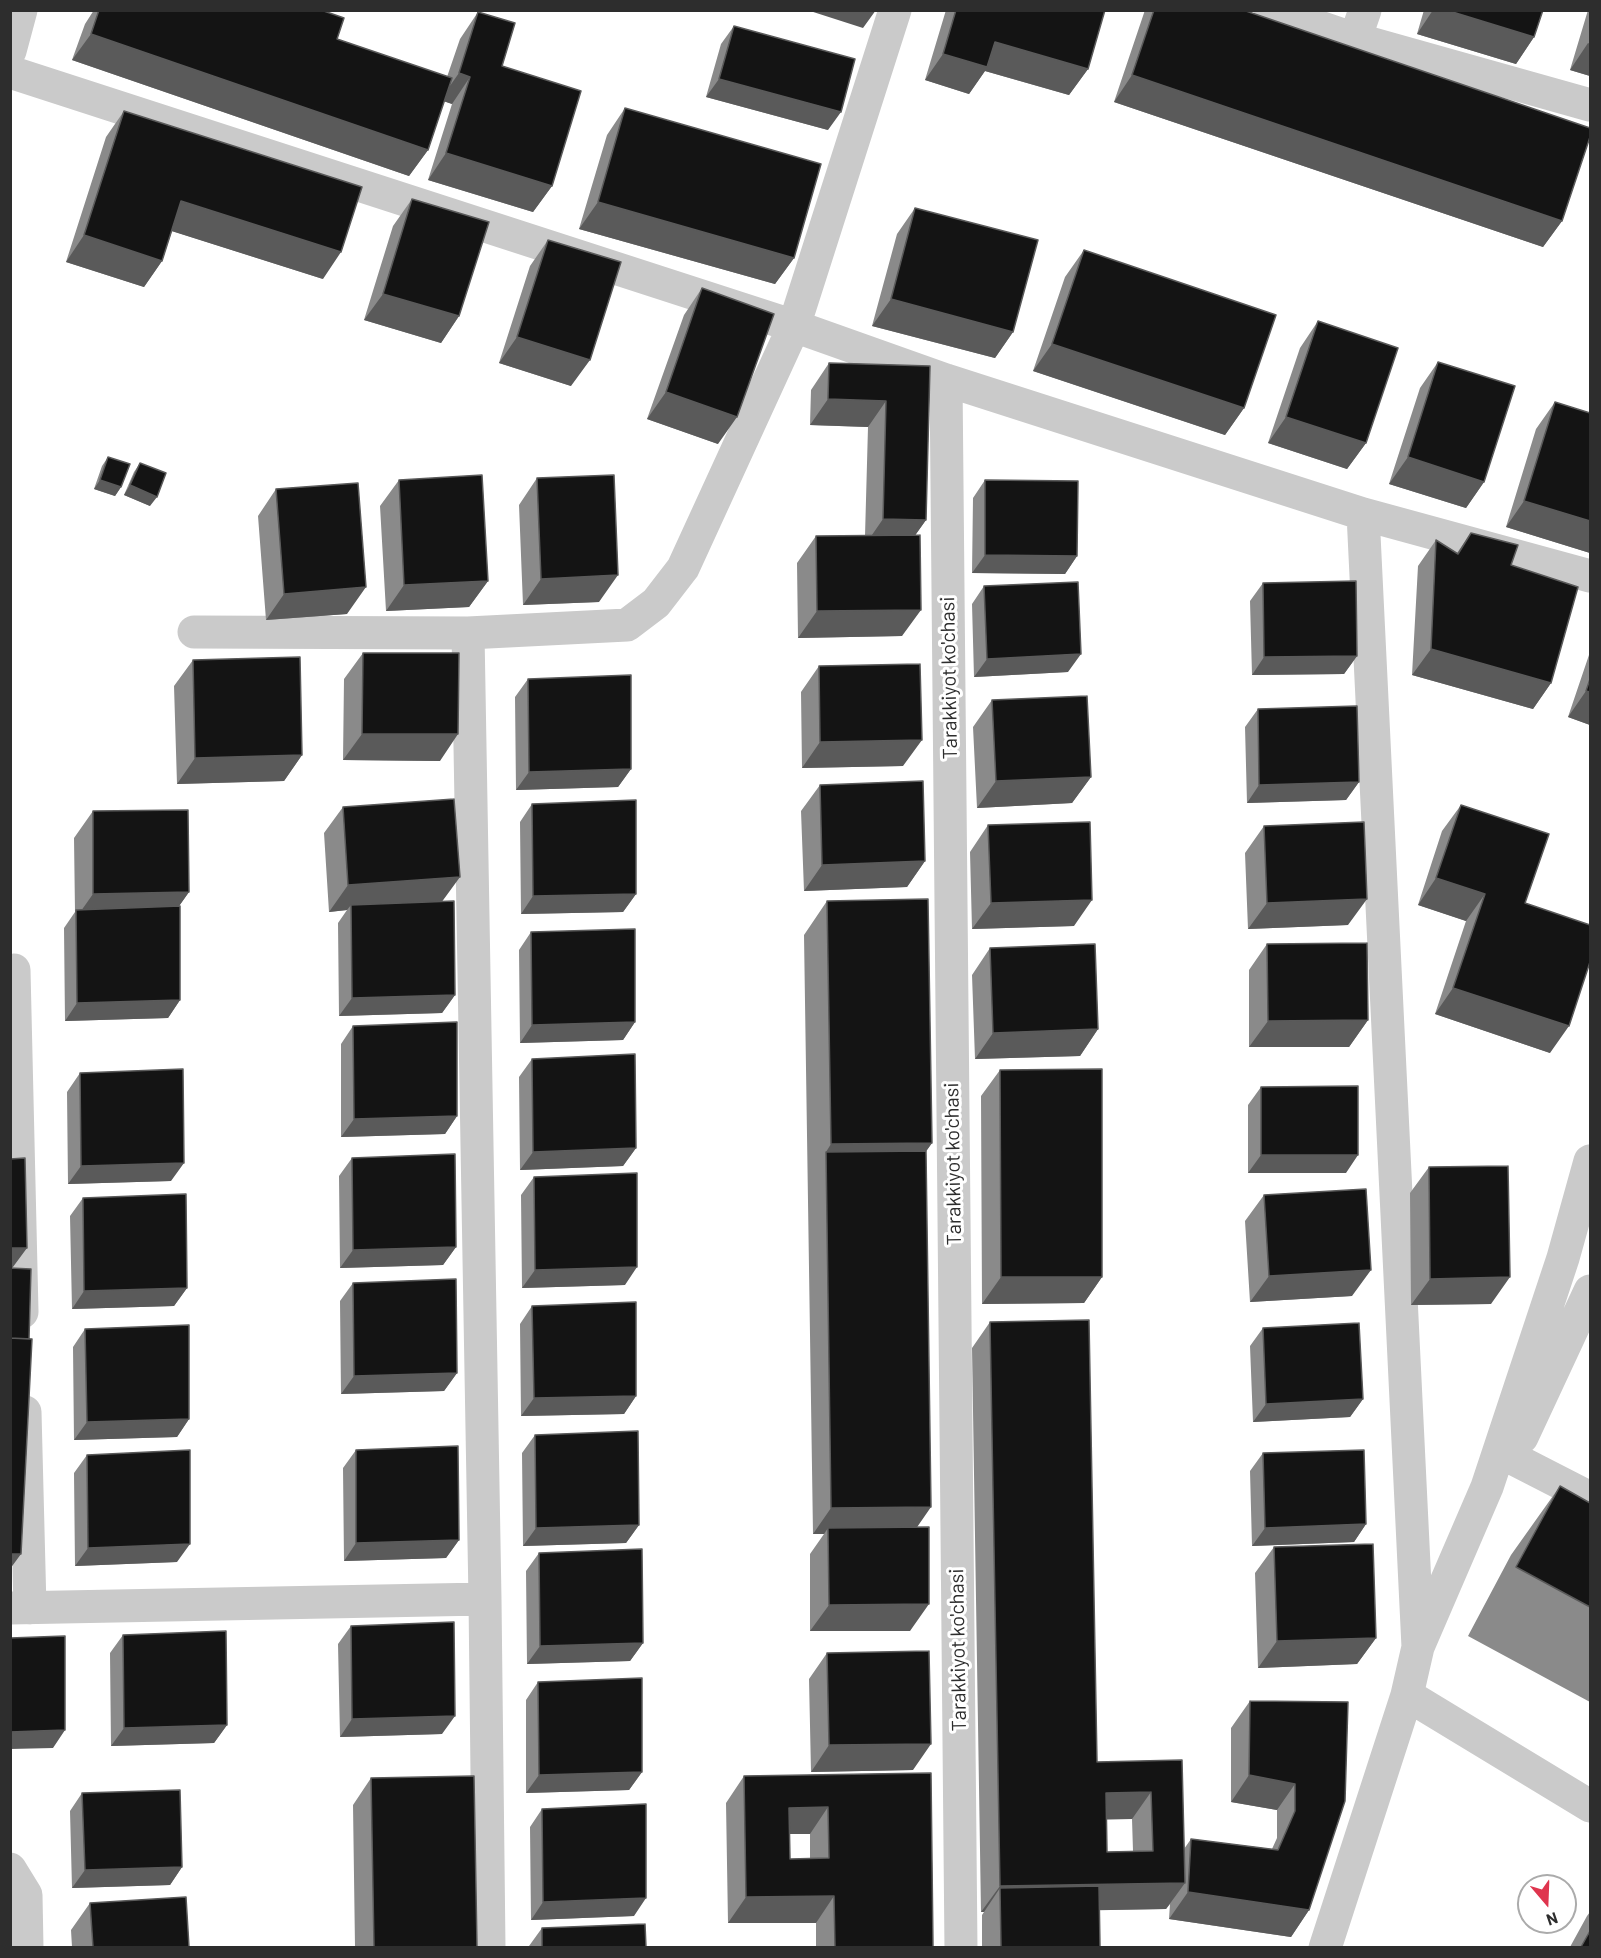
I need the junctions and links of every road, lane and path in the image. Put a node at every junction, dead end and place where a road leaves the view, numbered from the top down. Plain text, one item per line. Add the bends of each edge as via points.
1 (21, 10) edge
2 (894, 10) edge
3 (1270, 10) edge
4 (1360, 25) edge
5 (10, 51) edge
6 (10, 72) edge
7 (1590, 105) edge
8 (794, 326) junction
9 (946, 380) junction
10 (1363, 514) junction
11 (1590, 576) edge
12 (194, 632) dead end
13 (468, 633) junction
14 (14, 970) dead end
15 (1590, 1161) edge
16 (1590, 1291) edge
17 (23, 1336) edge
18 (24, 1383) edge
19 (1512, 1458) junction
20 (1486, 1486) junction
21 (1590, 1498) edge
22 (485, 1599) junction
23 (20, 1608) edge
24 (1418, 1647) junction
25 (1407, 1695) junction
26 (1590, 1806) edge
27 (10, 1869) edge
28 (27, 1947) edge
29 (489, 1947) edge
30 (961, 1947) edge
31 (1325, 1947) edge

1 - 5 street
2 - 8 street
3 - 4 street
4 - 7 street
6 - 8 street
8 - 9 street
8 - 13 street via 683,568 656,603 627,625
9 - 10 street
9 - 30 street, Tarakkiyot ko'chasi
10 - 11 street
10 - 24 street
12 - 13 street
13 - 22 street
14 - 17 street
15 - 20 street via 1563,1258
16 - 19 street
18 - 23 street
19 - 20 street
19 - 21 street
20 - 24 street
22 - 23 street
22 - 29 street
24 - 25 street
25 - 26 street
25 - 31 street
27 - 28 street via 26,1895

